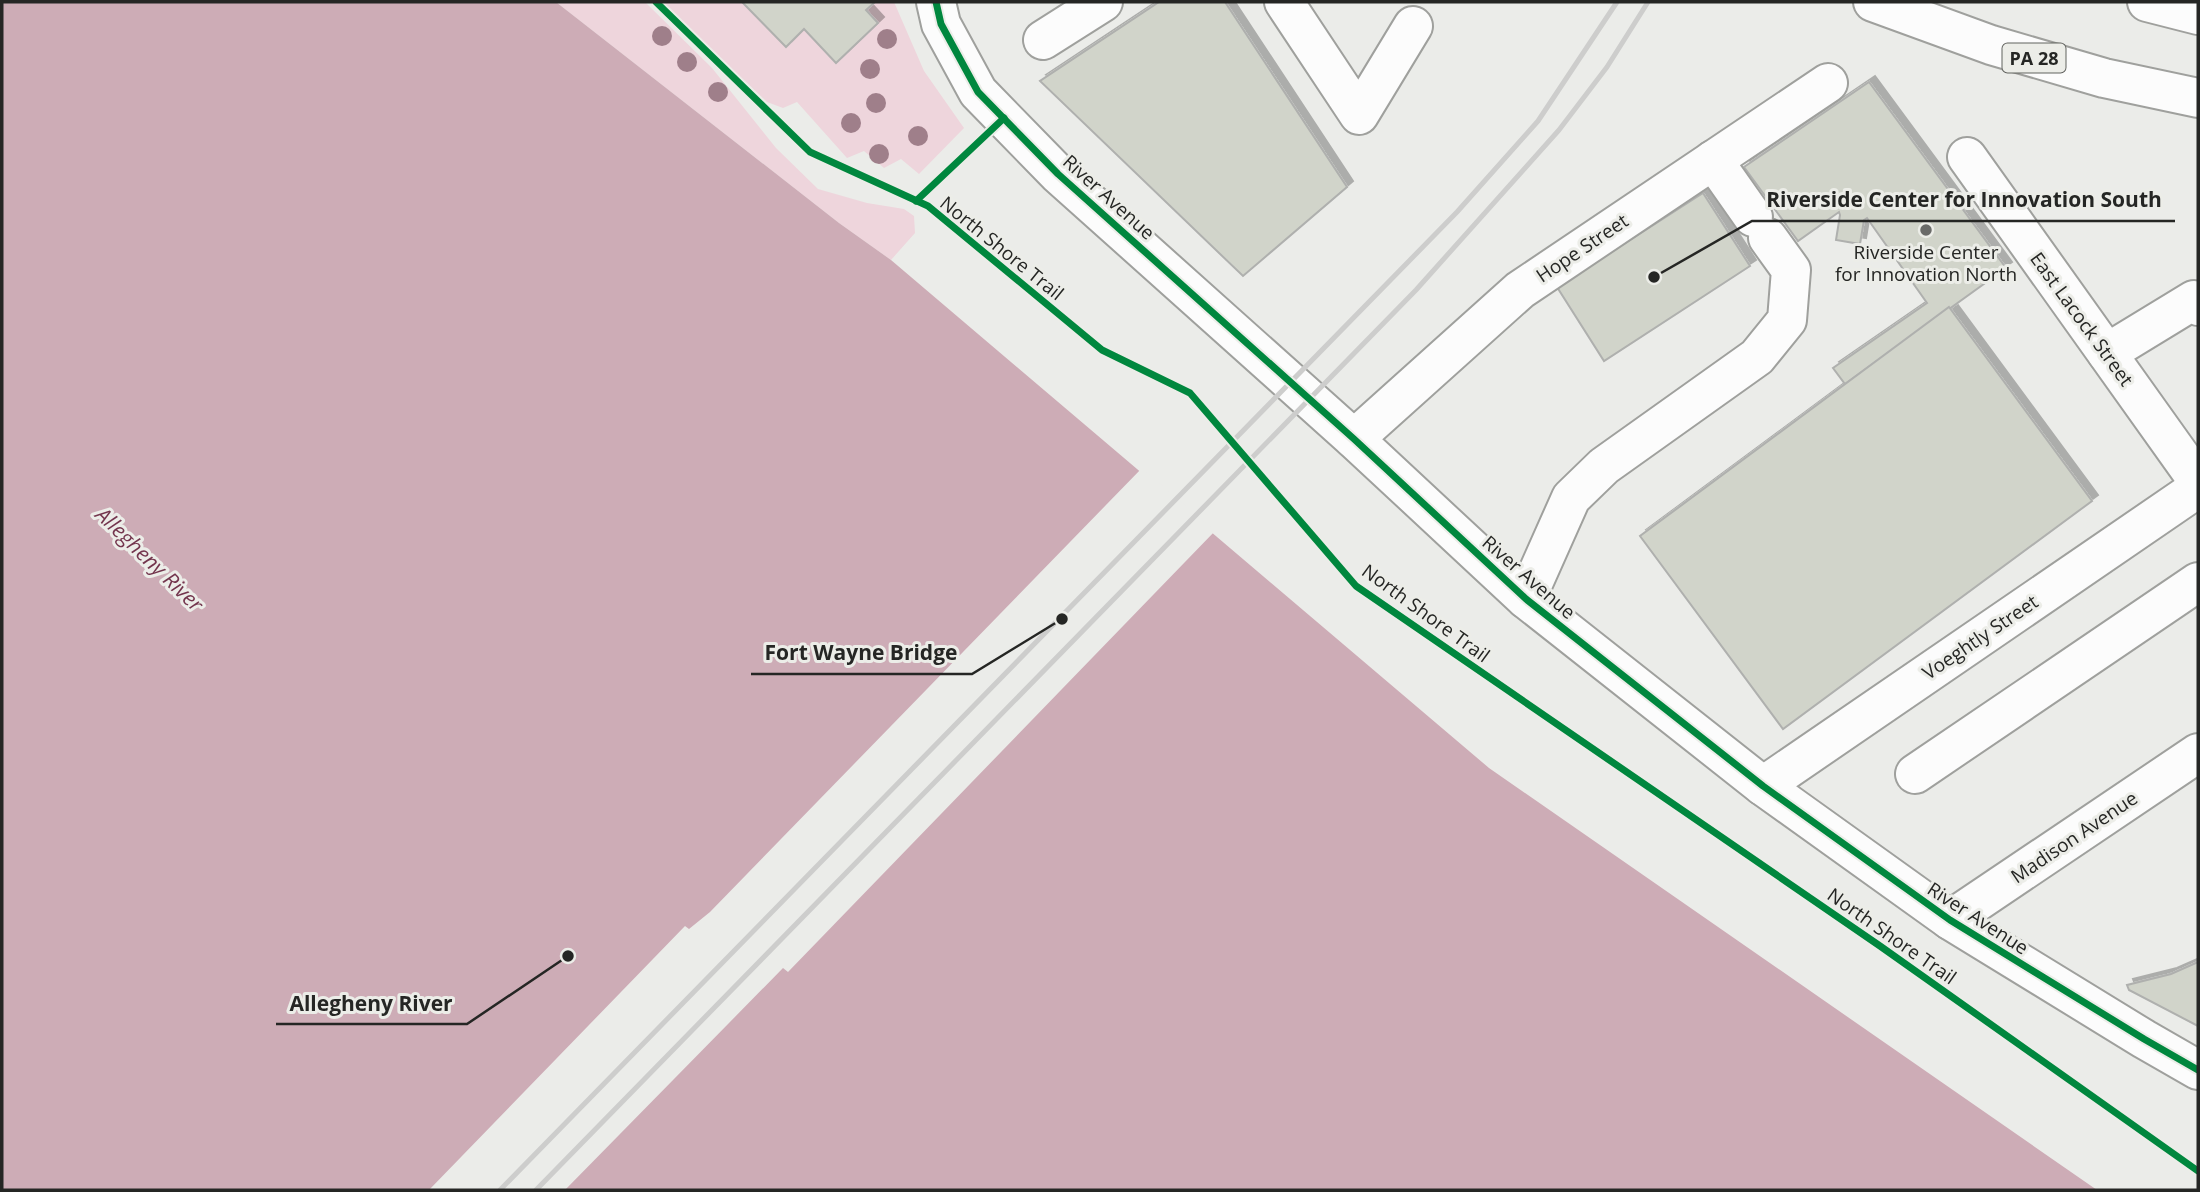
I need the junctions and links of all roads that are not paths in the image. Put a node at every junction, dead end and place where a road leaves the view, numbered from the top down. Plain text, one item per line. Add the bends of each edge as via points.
1 (936, 2) edge
2 (1102, 2) edge
3 (1284, 2) edge
4 (1873, 2) edge
5 (2147, 2) edge
6 (2198, 15) edge
7 (1413, 26) dead end
8 (1043, 40) dead end
9 (1828, 83) dead end
10 (2198, 98) edge
11 (1967, 157) dead end
12 (1713, 160) junction
13 (2198, 306) edge
14 (2106, 353) junction
15 (1354, 439) junction
16 (2198, 481) edge
17 (2198, 488) edge
18 (2198, 582) edge
19 (1526, 599) junction
20 (2198, 753) edge
21 (1915, 774) dead end
22 (1763, 786) junction
23 (1950, 920) junction
24 (2198, 1070) edge

1 - 15 main road, River Avenue via 941,24 978,92 1058,174
2 - 8 main road
3 - 7 main road via 1359,115
4 - 10 main road, PA 28 via 1991,46 2104,78
5 - 6 main road
9 - 12 main road, Hope Street
11 - 14 main road, East Lacock Street
12 - 15 main road, Hope Street via 1520,290
12 - 19 main road via 1791,270 1787,320 1756,357 1604,466 1571,498
13 - 14 main road via 2194,300
14 - 16 main road, East Lacock Street
15 - 19 main road, River Avenue
17 - 22 main road, Voeghtly Street
18 - 21 main road
19 - 22 main road, River Avenue
20 - 23 main road, Madison Avenue
22 - 23 main road, River Avenue
23 - 24 main road, River Avenue

